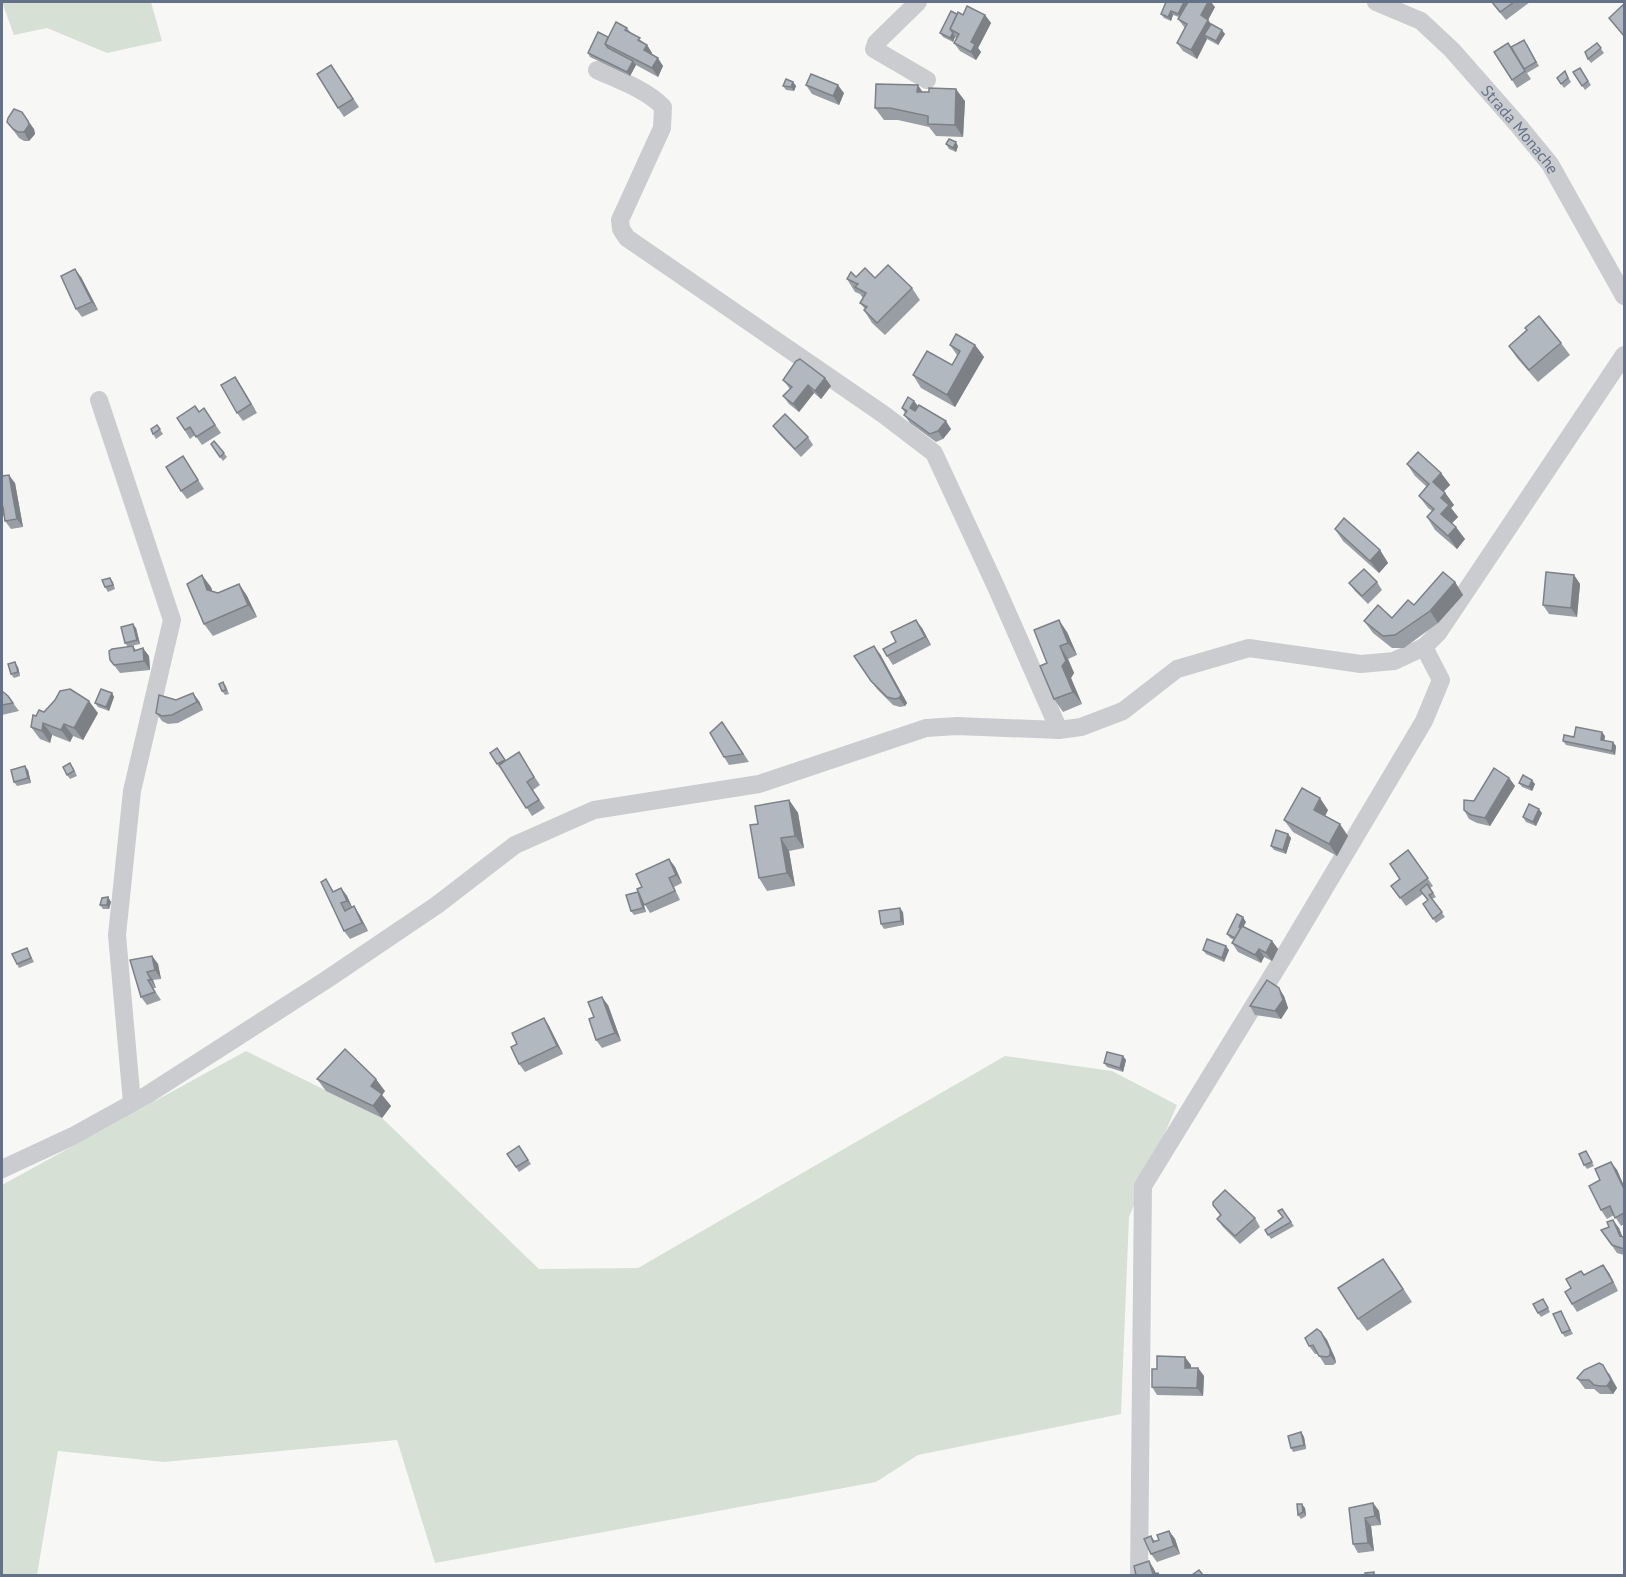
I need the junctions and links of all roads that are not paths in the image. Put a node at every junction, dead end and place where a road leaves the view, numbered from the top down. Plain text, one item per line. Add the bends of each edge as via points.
1 (918, 2) edge
2 (1376, 2) edge
3 (597, 70) dead end
4 (927, 80) dead end
5 (1624, 296) edge
6 (1624, 354) edge
7 (99, 400) dead end
8 (1424, 647) junction
9 (1059, 730) junction
10 (132, 1103) junction
11 (2, 1169) edge
12 (1138, 1575) edge

1 - 4 street via 874,49
2 - 5 street, Strada Monache via 1421,21 1518,125 1550,164
3 - 9 street via 657,100 663,107 662,128 620,220 627,238 934,453
6 - 8 street via 1438,633
7 - 10 street via 172,620 132,791 117,935
8 - 9 street via 1394,662 1361,664 1249,648 1177,669 1124,711 1081,727
8 - 12 street via 1441,680 1424,721 1143,1186
9 - 10 street via 926,728 759,784 594,810 515,845 326,980
10 - 11 street

